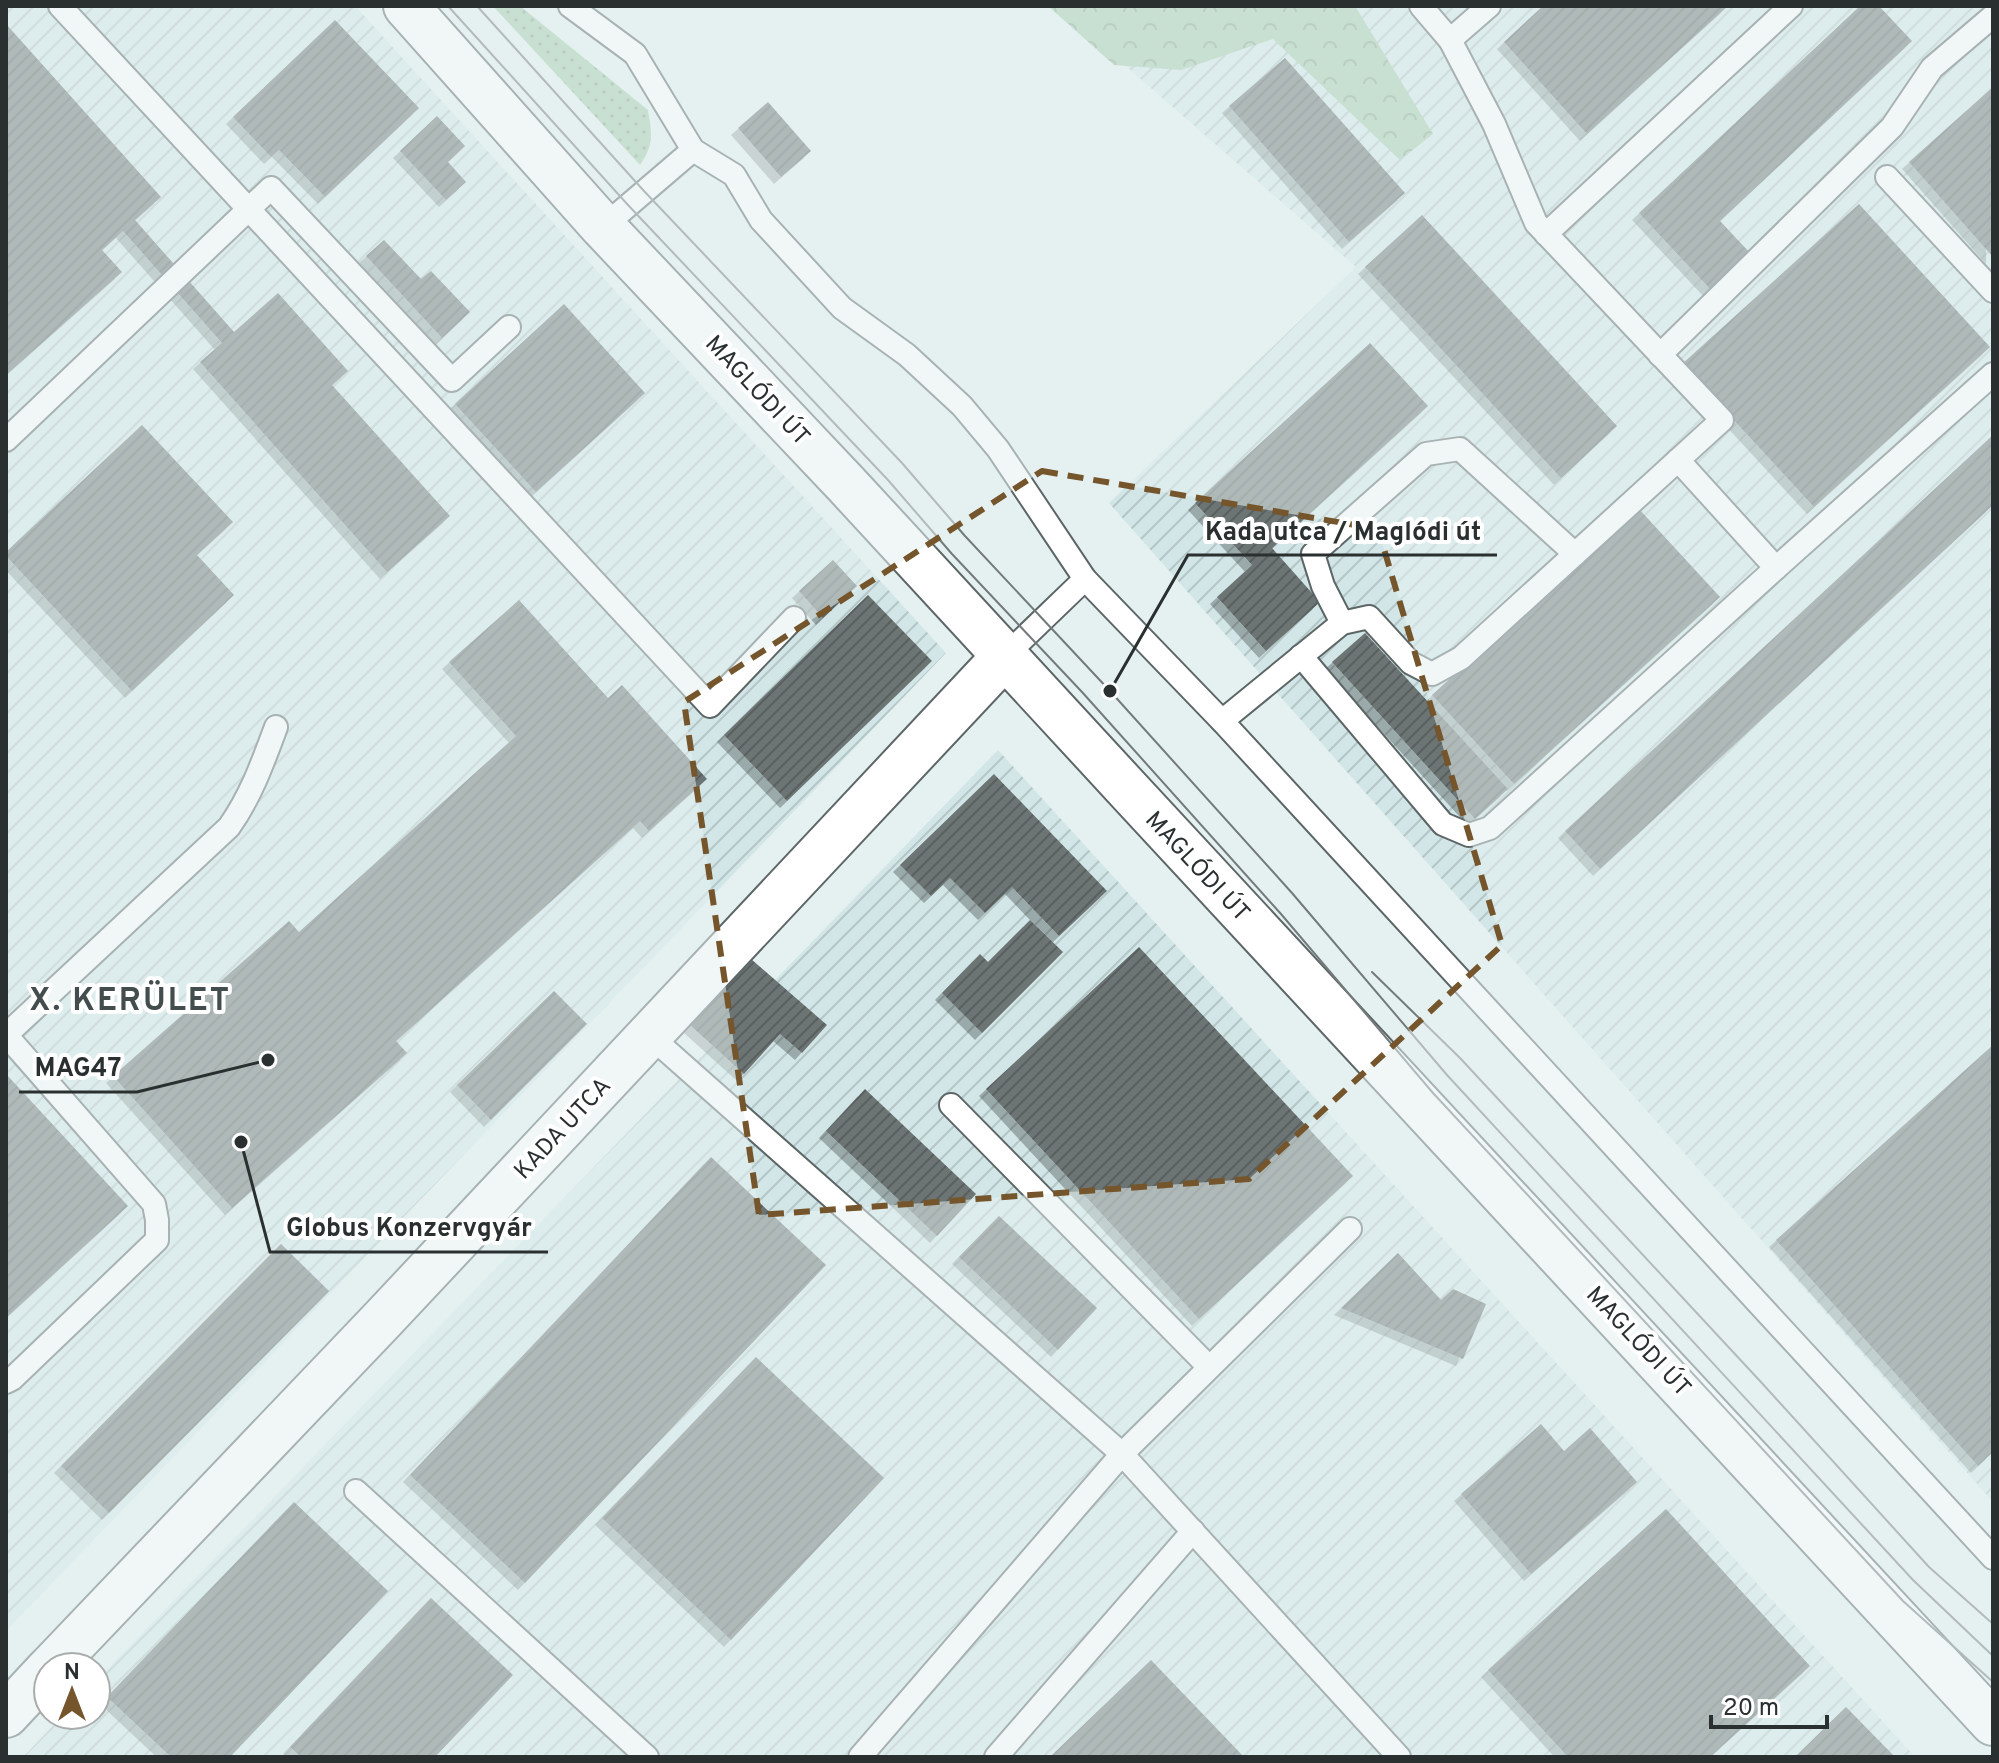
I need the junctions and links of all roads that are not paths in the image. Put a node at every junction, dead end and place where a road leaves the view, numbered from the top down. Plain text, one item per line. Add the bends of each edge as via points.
1 (60, 6) edge
2 (406, 6) edge
3 (570, 6) edge
4 (1421, 6) edge
5 (1489, 6) edge
6 (1791, 6) edge
7 (1993, 16) edge
8 (1450, 40) junction
9 (693, 150) junction
10 (1887, 177) dead end
11 (248, 209) junction
12 (603, 227) junction
13 (1546, 234) junction
14 (1993, 291) edge
15 (509, 327) dead end
16 (1660, 355) junction
17 (1993, 374) edge
18 (6, 440) edge
19 (1678, 460) junction
20 (1575, 554) junction
21 (1776, 568) junction
22 (1085, 579) junction
23 (794, 618) dead end
24 (1342, 623) junction
25 (1005, 656) junction
26 (1301, 656) junction
27 (1222, 721) junction
28 (276, 727) dead end
29 (6, 1035) edge
30 (649, 1035) junction
31 (951, 1105) dead end
32 (1350, 1229) dead end
33 (1209, 1367) junction
34 (6, 1382) edge
35 (1122, 1454) junction
36 (356, 1491) dead end
37 (1193, 1531) junction
38 (1993, 1558) edge
39 (67, 1651) edge
40 (32, 1688) edge
41 (6, 1715) edge
42 (1993, 1723) edge
43 (647, 1757) edge
44 (860, 1757) edge
45 (996, 1757) edge
46 (1399, 1757) edge

1 - 11 lane
2 - 12 street, MAGLÓDI ÚT
3 - 9 lane via 635,54
4 - 8 lane
5 - 8 lane
6 - 13 lane
7 - 16 lane via 1932,68 1892,127
8 - 13 lane via 1494,124 1536,223
9 - 12 lane
9 - 22 lane via 734,175 761,220 842,308 907,355 962,406 998,449
10 - 14 lane
11 - 15 lane via 271,188 452,380
11 - 18 lane
11 - 23 lane via 710,706
12 - 25 street, MAGLÓDI ÚT
13 - 16 lane
16 - 19 lane via 1722,420
17 - 21 lane
19 - 20 lane
19 - 21 lane
20 - 24 lane via 1461,658 1432,674 1411,663 1369,617
20 - 24 lane via 1460,449 1426,454 1313,554
21 - 26 lane via 1490,828 1469,835 1443,824
22 - 25 lane
22 - 27 lane
24 - 26 lane
25 - 30 street, KADA UTCA
25 - 42 street, MAGLÓDI ÚT
26 - 27 lane
27 - 38 lane
28 - 29 lane via 255,784 229,827
29 - 34 lane via 154,1204 157,1220 157,1240
30 - 35 lane
30 - 39 street, KADA UTCA
31 - 33 lane
32 - 33 lane
33 - 35 lane
35 - 37 lane
35 - 44 lane
36 - 43 lane
37 - 45 lane
37 - 46 lane
40 - 41 street, KADA UTCA

